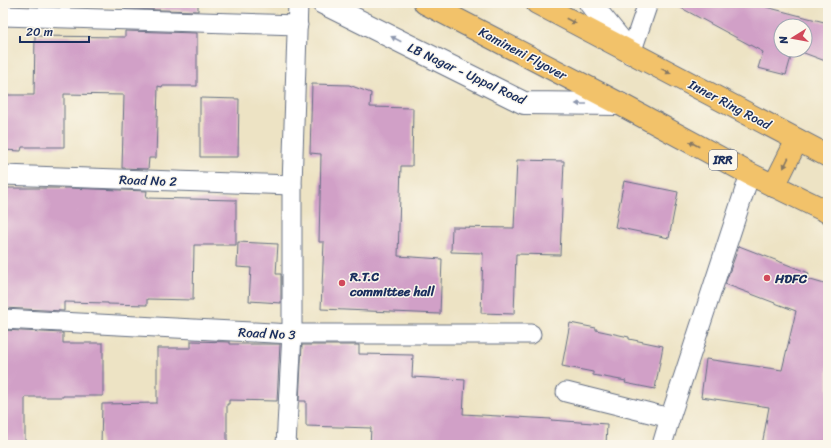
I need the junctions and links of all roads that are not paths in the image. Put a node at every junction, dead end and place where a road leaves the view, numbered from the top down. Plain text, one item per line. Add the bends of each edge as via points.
1 (298, 3) edge
2 (323, 3) edge
3 (425, 3) edge
4 (537, 3) edge
5 (590, 3) edge
6 (648, 3) edge
7 (3, 16) edge
8 (298, 24) junction
9 (631, 53) junction
10 (620, 104) junction
11 (797, 140) junction
12 (828, 156) edge
13 (750, 174) junction
14 (3, 175) edge
15 (292, 185) junction
16 (774, 186) junction
17 (828, 212) edge
18 (3, 319) edge
19 (292, 334) junction
20 (531, 334) dead end
21 (566, 392) dead end
22 (670, 418) junction
23 (286, 445) edge
24 (662, 445) edge

1 - 8 street
10 -> 2 street, LB Nagar - Uppal Road via 524,103
3 - 10 highway, Kamineni Flyover / IRR
4 -> 9 highway
5 - 9 street
6 - 9 street
7 - 8 street
8 - 15 street
9 -> 11 highway, Inner Ring Road
13 -> 10 highway, IRR
11 - 12 highway, Inner Ring Road
11 -> 16 highway
13 - 16 highway, IRR
13 - 22 street
14 - 15 street, Road No 2
15 - 19 street
16 - 17 highway, IRR
18 - 19 street, Road No 3
19 - 20 street, Road No 3
19 - 23 street
21 - 22 street
22 - 24 street

